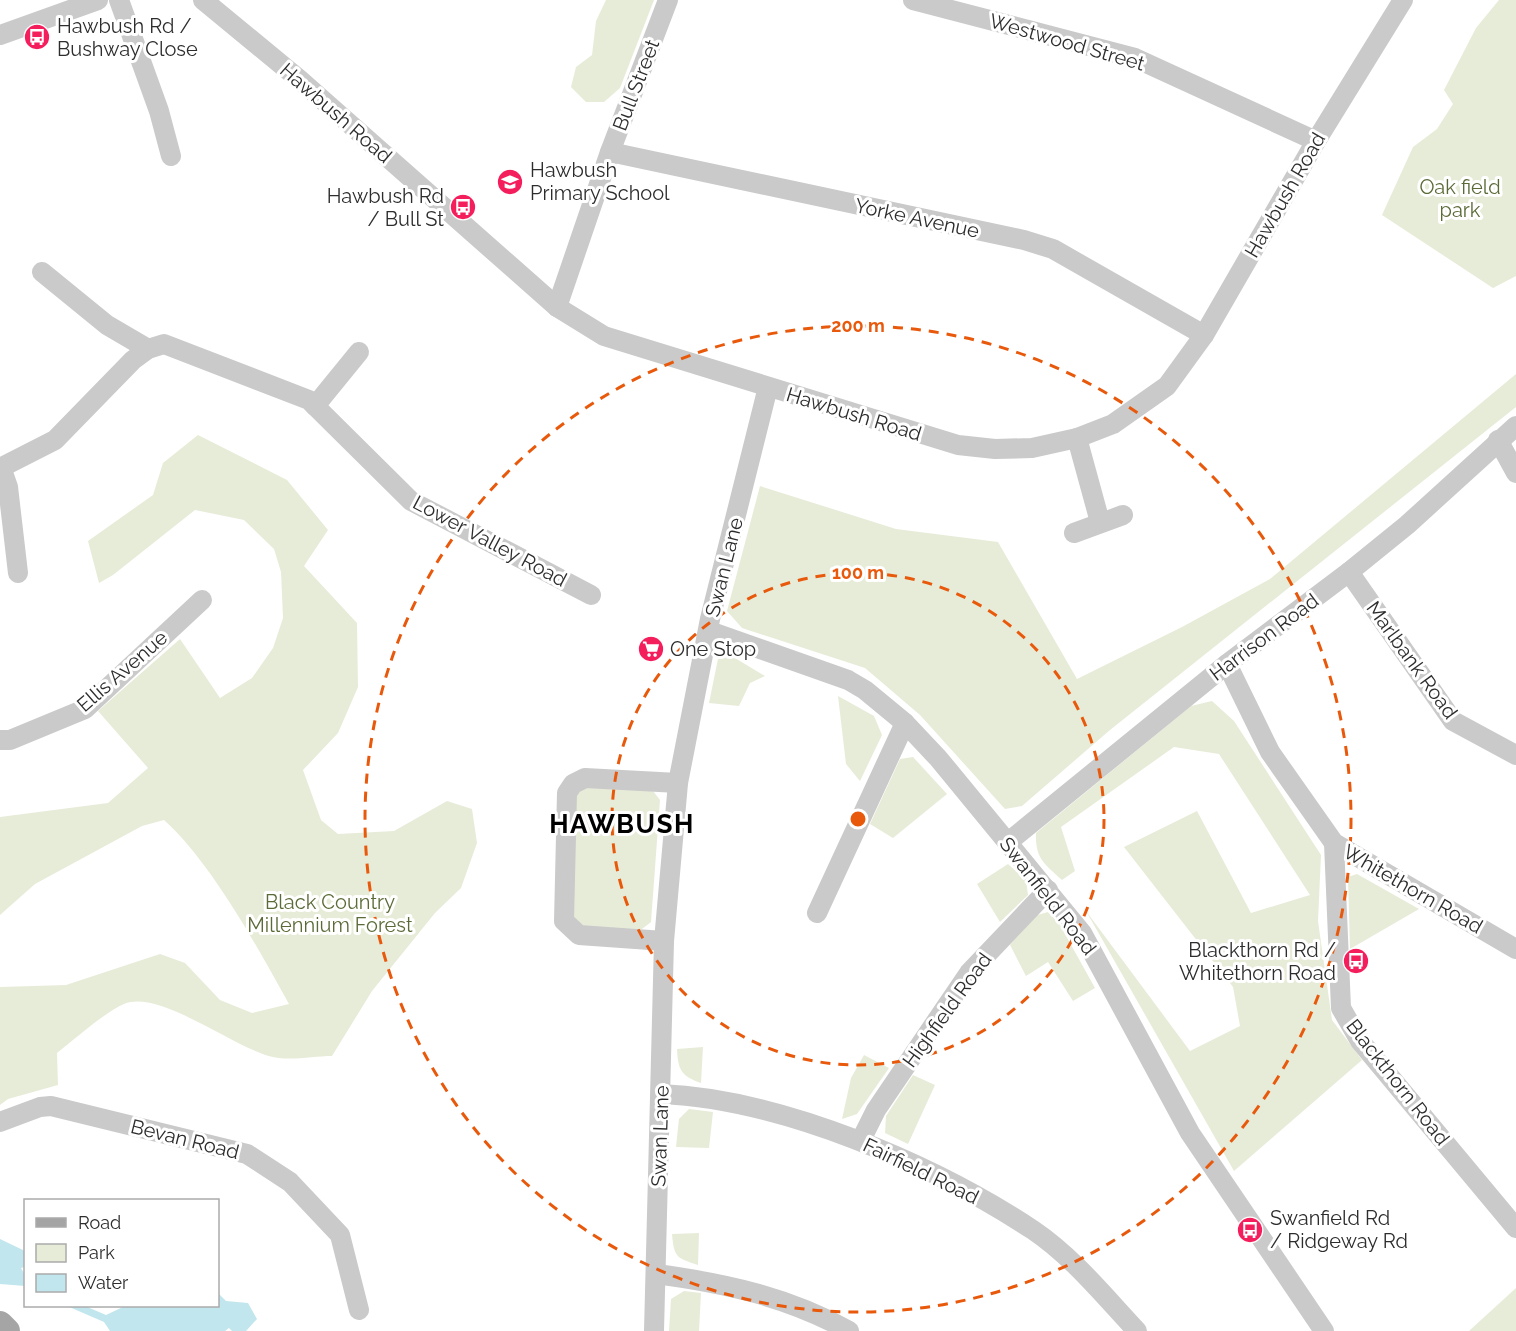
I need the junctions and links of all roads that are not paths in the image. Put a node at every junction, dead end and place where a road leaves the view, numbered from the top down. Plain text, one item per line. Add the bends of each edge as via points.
1 (98, 0) edge
2 (118, 0) edge
3 (203, 0) edge
4 (668, 0) edge
5 (913, 0) edge
6 (1403, 0) edge
7 (0, 35) edge
8 (1316, 141) junction
9 (610, 152) junction
10 (171, 156) dead end
11 (42, 272) dead end
12 (557, 307) junction
13 (1204, 335) junction
14 (148, 349) junction
15 (359, 352) dead end
16 (768, 387) junction
17 (315, 406) junction
18 (1516, 426) edge
19 (1077, 438) junction
20 (1498, 440) junction
21 (1, 467) edge
22 (1516, 473) edge
23 (1123, 515) dead end
24 (1100, 522) junction
25 (1074, 533) dead end
26 (1349, 572) junction
27 (18, 573) dead end
28 (591, 595) dead end
29 (202, 600) dead end
30 (709, 631) junction
31 (1227, 664) junction
32 (905, 723) junction
33 (0, 740) edge
34 (1516, 755) edge
35 (678, 783) junction
36 (1007, 843) junction
37 (1334, 843) junction
38 (1048, 890) junction
39 (817, 913) dead end
40 (664, 941) junction
41 (1516, 949) edge
42 (661, 1094) junction
43 (0, 1122) edge
44 (861, 1140) junction
45 (1516, 1228) edge
46 (656, 1274) junction
47 (359, 1310) dead end
48 (0, 1324) edge
49 (7, 1331) edge
50 (654, 1331) edge
51 (849, 1331) edge
52 (1137, 1331) edge
53 (1324, 1331) edge

1 - 7 street
2 - 10 street via 159,111
3 - 12 street, Hawbush Road via 300,80
4 - 9 street, Bull Street
5 - 8 street, Westwood Street via 1135,58
6 - 8 street, Hawbush Road
8 - 13 street, Hawbush Road
9 - 12 street, Bull Street
9 - 13 street, Yorke Avenue via 1024,240 1053,249
11 - 14 street via 107,325
12 - 16 street, Hawbush Road via 604,336
13 - 19 street, Hawbush Road via 1167,386 1113,424
14 - 17 street, Lower Valley Road via 164,344 309,400
14 - 21 street via 55,440
15 - 17 street
16 - 19 street, Hawbush Road via 958,445 1032,448
16 - 30 street, Swan Lane
17 - 28 street, Lower Valley Road via 411,501
18 - 20 street, Harrison Road
19 - 24 street
20 - 22 street
20 - 26 street, Harrison Road via 1407,525
21 - 27 street via 8,487
23 - 24 street
24 - 25 street
26 - 31 street, Harrison Road
26 - 34 street, Marlbank Road via 1453,721
29 - 33 street, Ellis Avenue via 85,709 10,740
30 - 32 street, Swanfield Road via 848,680
30 - 35 street, Swan Lane
31 - 36 street, Harrison Road
31 - 37 street, Whitethorn Road via 1270,752
32 - 36 street, Swanfield Road
32 - 39 street
35 - 40 street, Swan Lane
35 - 40 street via 585,778 573,784 567,793 564,921 579,935
36 - 38 street, Swanfield Road
37 - 41 street, Whitethorn Road
37 - 45 street, Blackthorn Road via 1341,1008 1360,1041
38 - 44 street, Highfield Road via 969,973 876,1110
38 - 53 street, Swanfield Road via 1082,933 1190,1133
40 - 42 street, Swan Lane
42 - 44 street, Fairfield Road via 705,1096
42 - 46 street, Swan Lane
43 - 47 street, Bevan Road via 51,1106 247,1154 290,1182 340,1235
44 - 52 street, Fairfield Road via 962,1189 1034,1231 1072,1263
46 - 50 street, Swan Lane
46 - 51 street via 719,1282 778,1299 817,1313
48 - 49 main road

